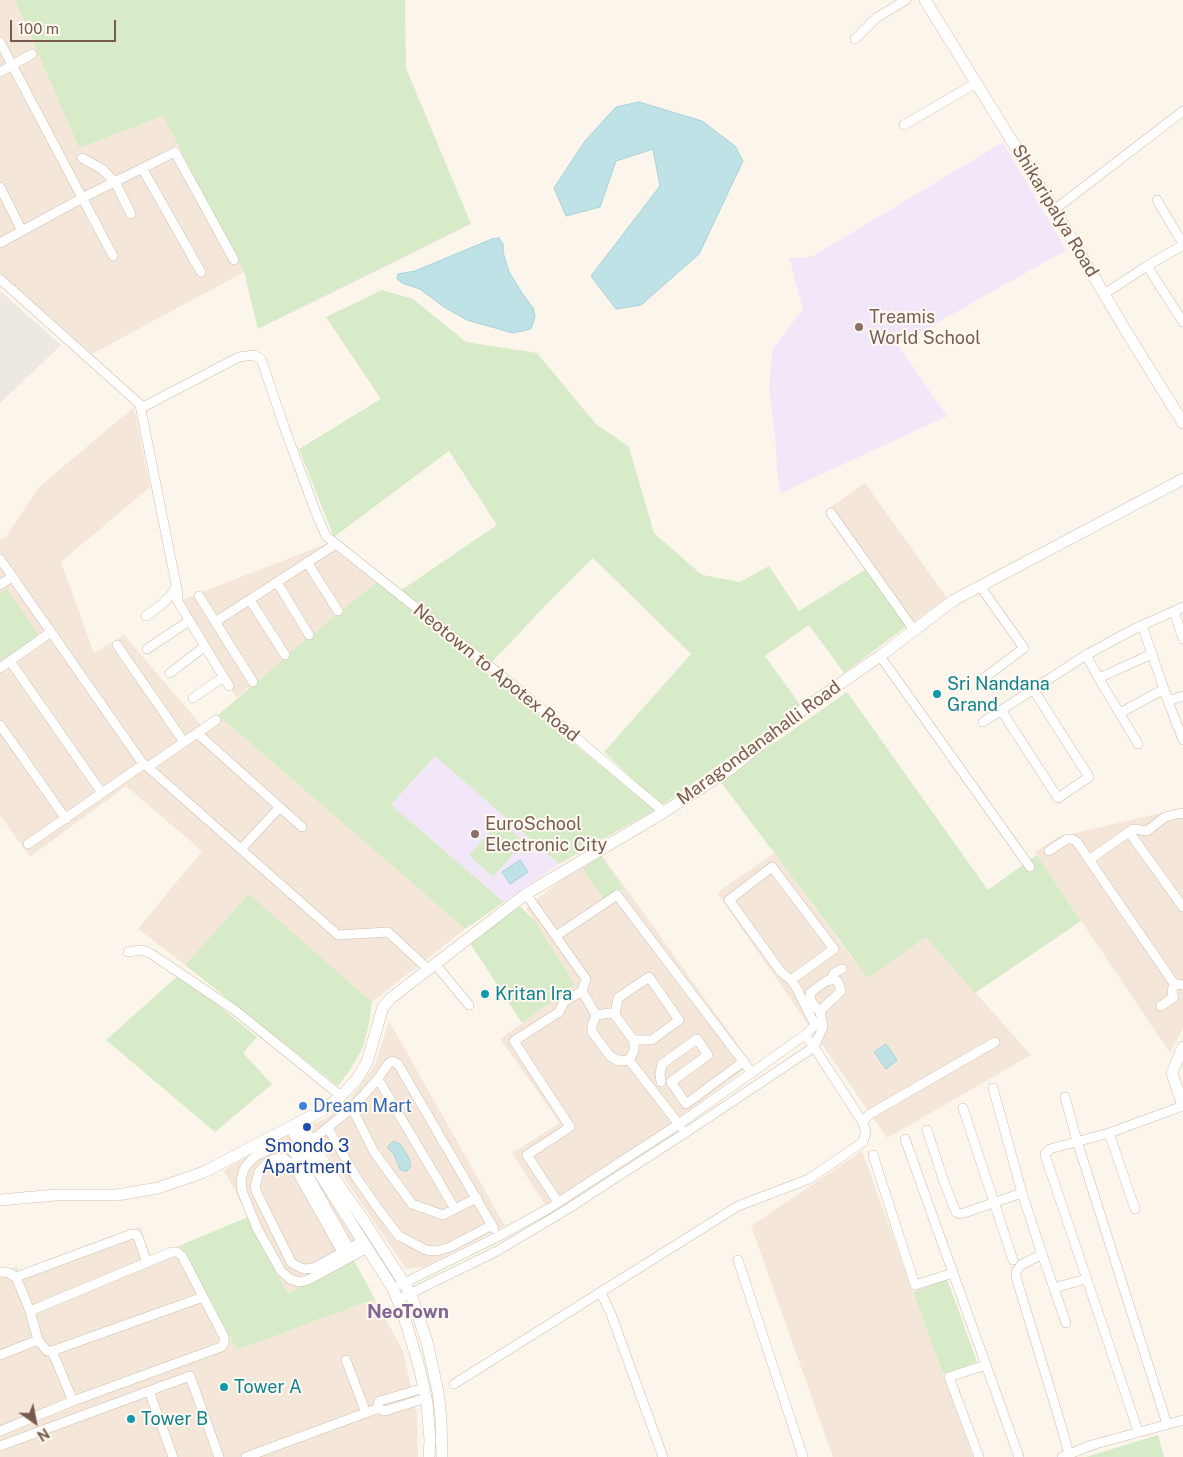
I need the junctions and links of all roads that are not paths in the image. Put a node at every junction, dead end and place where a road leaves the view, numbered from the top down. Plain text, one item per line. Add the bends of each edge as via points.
1 (906, 0) edge
2 (925, 0) edge
3 (855, 39) dead end
4 (0, 42) edge
5 (32, 54) dead end
6 (12, 65) junction
7 (0, 72) edge
8 (976, 83) junction
9 (1183, 111) edge
10 (904, 125) dead end
11 (82, 158) dead end
12 (142, 168) junction
13 (115, 182) junction
14 (0, 186) edge
15 (83, 198) junction
16 (1156, 200) dead end
17 (1054, 210) junction
18 (131, 214) dead end
19 (22, 231) junction
20 (0, 243) edge
21 (1183, 245) edge
22 (113, 256) dead end
23 (234, 260) dead end
24 (1147, 266) junction
25 (201, 272) dead end
26 (4, 281) edge
27 (1104, 294) junction
28 (1183, 322) edge
29 (142, 406) junction
30 (1183, 423) edge
31 (1183, 479) edge
32 (831, 513) dead end
33 (336, 544) junction
34 (0, 560) edge
35 (307, 562) junction
36 (12, 577) junction
37 (277, 582) junction
38 (0, 585) edge
39 (176, 586) junction
40 (980, 586) junction
41 (199, 596) dead end
42 (250, 600) junction
43 (1183, 607) edge
44 (338, 611) dead end
45 (1174, 611) junction
46 (146, 616) dead end
47 (188, 621) junction
48 (216, 622) junction
49 (1142, 625) junction
50 (914, 630) junction
51 (51, 632) junction
52 (309, 635) dead end
53 (1183, 639) edge
54 (117, 644) dead end
55 (204, 648) junction
56 (146, 649) dead end
57 (1152, 654) junction
58 (285, 655) dead end
59 (1086, 655) junction
60 (880, 656) junction
61 (10, 661) junction
62 (0, 668) edge
63 (170, 673) dead end
64 (223, 677) junction
65 (1099, 678) junction
66 (980, 681) dead end
67 (253, 682) dead end
68 (229, 686) dead end
69 (1033, 689) junction
70 (1164, 689) junction
71 (1183, 696) edge
72 (193, 698) dead end
73 (1168, 702) junction
74 (1001, 710) junction
75 (1120, 713) junction
76 (216, 720) dead end
77 (983, 722) dead end
78 (0, 725) edge
79 (197, 733) junction
80 (1183, 740) edge
81 (184, 742) junction
82 (1138, 744) dead end
83 (146, 765) junction
84 (102, 793) junction
85 (280, 807) junction
86 (664, 812) junction
87 (1183, 814) edge
88 (66, 818) junction
89 (302, 826) dead end
90 (1129, 832) junction
91 (28, 844) dead end
92 (241, 849) junction
93 (1049, 851) dead end
94 (1089, 860) junction
95 (1030, 867) dead end
96 (526, 894) junction
97 (1183, 907) edge
98 (556, 936) junction
99 (128, 952) dead end
100 (432, 966) junction
101 (842, 969) dead end
102 (792, 980) junction
103 (831, 980) junction
104 (1179, 985) edge
105 (582, 991) junction
106 (1178, 998) edge
107 (469, 1005) dead end
108 (1161, 1006) dead end
109 (820, 1011) junction
110 (596, 1015) junction
111 (615, 1015) junction
112 (805, 1035) junction
113 (634, 1040) junction
114 (995, 1042) dead end
115 (814, 1047) junction
116 (1183, 1047) edge
117 (629, 1060) junction
118 (744, 1061) junction
119 (752, 1073) junction
120 (377, 1080) junction
121 (661, 1082) junction
122 (671, 1082) junction
123 (993, 1088) dead end
124 (651, 1089) junction
125 (341, 1096) junction
126 (1065, 1097) dead end
127 (1183, 1106) edge
128 (352, 1108) junction
129 (963, 1108) dead end
130 (862, 1121) junction
131 (679, 1124) junction
132 (295, 1125) junction
133 (328, 1128) junction
134 (927, 1130) dead end
135 (1109, 1132) junction
136 (685, 1133) junction
137 (312, 1137) junction
138 (905, 1139) dead end
139 (1077, 1141) junction
140 (874, 1155) dead end
141 (1022, 1193) junction
142 (477, 1198) junction
143 (0, 1200) edge
144 (558, 1202) junction
145 (994, 1203) junction
146 (455, 1209) junction
147 (1135, 1209) dead end
148 (495, 1230) junction
149 (365, 1244) junction
150 (345, 1250) junction
151 (1042, 1254) junction
152 (738, 1260) dead end
153 (1014, 1260) dead end
154 (147, 1263) junction
155 (0, 1272) edge
156 (954, 1273) junction
157 (16, 1277) junction
158 (1086, 1279) junction
159 (392, 1288) junction
160 (408, 1288) junction
161 (1054, 1288) junction
162 (601, 1293) junction
163 (203, 1297) junction
164 (397, 1300) junction
165 (30, 1311) junction
166 (1066, 1323) dead end
167 (38, 1340) junction
168 (52, 1351) junction
169 (0, 1354) edge
170 (346, 1360) dead end
171 (986, 1366) junction
172 (454, 1384) dead end
173 (149, 1391) junction
174 (425, 1393) junction
175 (73, 1401) junction
176 (366, 1413) junction
177 (1183, 1420) edge
178 (1167, 1424) junction
179 (0, 1430) edge
180 (1138, 1431) junction
181 (0, 1446) edge
182 (1066, 1456) edge
183 (173, 1457) edge
184 (219, 1457) edge
185 (246, 1457) edge
186 (429, 1457) edge
187 (442, 1457) edge
188 (663, 1457) edge
189 (803, 1457) edge
190 (979, 1457) edge
191 (1019, 1457) edge

1 - 3 street via 876,18
2 - 8 street, Shikaripalya Road
4 - 6 street
5 - 6 street
6 - 7 street
6 - 15 street
8 - 10 street
8 - 17 street, Shikaripalya Road
9 - 17 street
11 - 13 street
12 - 13 street
12 - 23 street via 175,152
12 - 25 street
13 - 15 street
13 - 18 street
14 - 19 street
15 - 19 street
15 - 22 street
16 - 21 street
17 - 27 street, Shikaripalya Road
19 - 20 street
21 - 24 street
24 - 27 street
24 - 28 street
26 - 29 street
27 - 30 street, Shikaripalya Road
29 - 33 street, Neotown to Apotex Road via 239,357 254,355 261,359 316,513 326,536
29 - 39 street
31 - 40 street, Maragondanahalli Road
32 - 50 street
33 - 35 street
33 - 86 street, Neotown to Apotex Road via 512,684
34 - 36 street
35 - 37 street
35 - 44 street
36 - 38 street
36 - 51 street
37 - 42 street
37 - 52 street
39 - 46 street via 172,595
39 - 47 street via 177,600
40 - 50 street, Maragondanahalli Road via 954,600
40 - 66 street via 1024,648
41 - 48 street
42 - 48 street
42 - 58 street
43 - 45 street
45 - 49 street
45 - 53 street
47 - 55 street
47 - 56 street
48 - 67 street
49 - 57 street
49 - 59 street
50 - 60 street, Maragondanahalli Road
51 - 61 street
51 - 83 street
54 - 81 street
55 - 63 street
55 - 64 street
57 - 65 street
57 - 70 street
59 - 65 street
59 - 69 street
60 - 86 street, Maragondanahalli Road via 805,708 732,768
60 - 95 street
61 - 62 street
61 - 84 street
64 - 68 street
64 - 72 street
65 - 75 street
69 - 74 street
69 - 74 street via 1089,777 1058,798
70 - 73 street
70 - 75 street
71 - 73 street
73 - 80 street
74 - 77 street
75 - 82 street
76 - 79 street
78 - 88 street
79 - 81 street
79 - 85 street
81 - 83 street
83 - 84 street
83 - 92 street
84 - 88 street
85 - 89 street
85 - 92 street
86 - 96 street, Maragondanahalli Road
87 - 90 street via 1166,817 1147,831 1136,828
88 - 91 street
90 - 94 street
90 - 97 street
92 - 100 street via 338,934 388,932
93 - 94 street via 1067,838 1072,839
94 - 104 street
96 - 98 street
96 - 100 street, Maragondanahalli Road
98 - 105 street via 586,979
98 - 118 street via 617,895
99 - 125 street via 142,950 150,953 236,1011
100 - 107 street
100 - 125 street, Maragondanahalli Road via 383,1007 366,1062 357,1080
101 - 103 street via 834,973
102 - 102 street via 781,972 729,900 772,867 834,949
102 - 112 street via 814,1023
103 - 109 street via 836,980 841,991
103 - 109 street via 810,993 811,1001
104 - 106 street via 1172,990
105 - 110 street
105 - 144 street via 564,1002 559,1012 514,1041 570,1127 527,1155
106 - 108 street
109 - 115 street via 823,1027
110 - 111 street
110 - 117 street via 592,1032 604,1049 614,1059
111 - 113 street
111 - 113 street via 618,998 649,977 679,1020 652,1040
112 - 115 street
112 - 119 street
113 - 117 street via 634,1051
114 - 130 street
115 - 130 street
115 - 136 street
116 - 127 street via 1172,1072
117 - 124 street
118 - 119 street
118 - 122 street via 686,1104
119 - 131 street
120 - 128 street
120 - 142 street via 388,1064 392,1061 398,1064
120 - 146 street
121 - 122 street
121 - 122 street via 662,1064 697,1039 708,1056
121 - 124 street
123 - 141 street
124 - 131 street
125 - 132 street, Maragondanahalli Road
126 - 139 street
127 - 135 street
128 - 133 street
128 - 146 street via 374,1152 412,1204 444,1215
129 - 145 street
130 - 162 street via 866,1131 863,1142 809,1179 738,1206
131 - 136 street
131 - 144 street
132 - 137 street
132 - 143 street, Maragondanahalli Road via 204,1172 158,1188 117,1195 56,1194
132 - 149 street
133 - 137 street
133 - 148 street via 356,1177 399,1236 426,1250 437,1250
134 - 145 street via 956,1212 960,1214
135 - 139 street
135 - 147 street
136 - 160 street via 497,1251
137 - 160 street via 330,1172
138 - 156 street
139 - 158 street via 1050,1149 1045,1155
139 - 178 street
140 - 156 street via 915,1285
141 - 145 street
141 - 151 street
142 - 146 street
142 - 148 street
144 - 148 street
145 - 153 street
148 - 160 street
149 - 150 street
149 - 150 street via 308,1280 290,1280 281,1271 257,1228 242,1191 240,1180 251,1160 273,1148 287,1148 293,1152
149 - 159 street
150 - 150 street via 310,1269 300,1268 292,1262 255,1187 259,1172 268,1162 284,1158 293,1165
151 - 161 street
151 - 182 street via 1018,1268 1016,1277 1058,1415
152 - 189 street
154 - 157 street via 138,1237 132,1234
154 - 163 street via 177,1252
154 - 165 street
155 - 157 street
156 - 171 street
157 - 165 street
158 - 161 street
158 - 180 street
159 - 160 street
159 - 164 street
160 - 164 street
160 - 187 street via 438,1392
161 - 166 street
162 - 172 street
162 - 188 street via 612,1314
163 - 168 street
163 - 175 street via 224,1337 221,1347
164 - 174 street
165 - 167 street
167 - 168 street
167 - 169 street
168 - 175 street
170 - 176 street
171 - 190 street via 949,1377
171 - 191 street
173 - 181 street
173 - 183 street
173 - 184 street via 190,1376
174 - 176 street via 388,1410 379,1408
174 - 186 street
175 - 179 street
176 - 185 street
177 - 178 street
178 - 180 street
180 - 182 street

